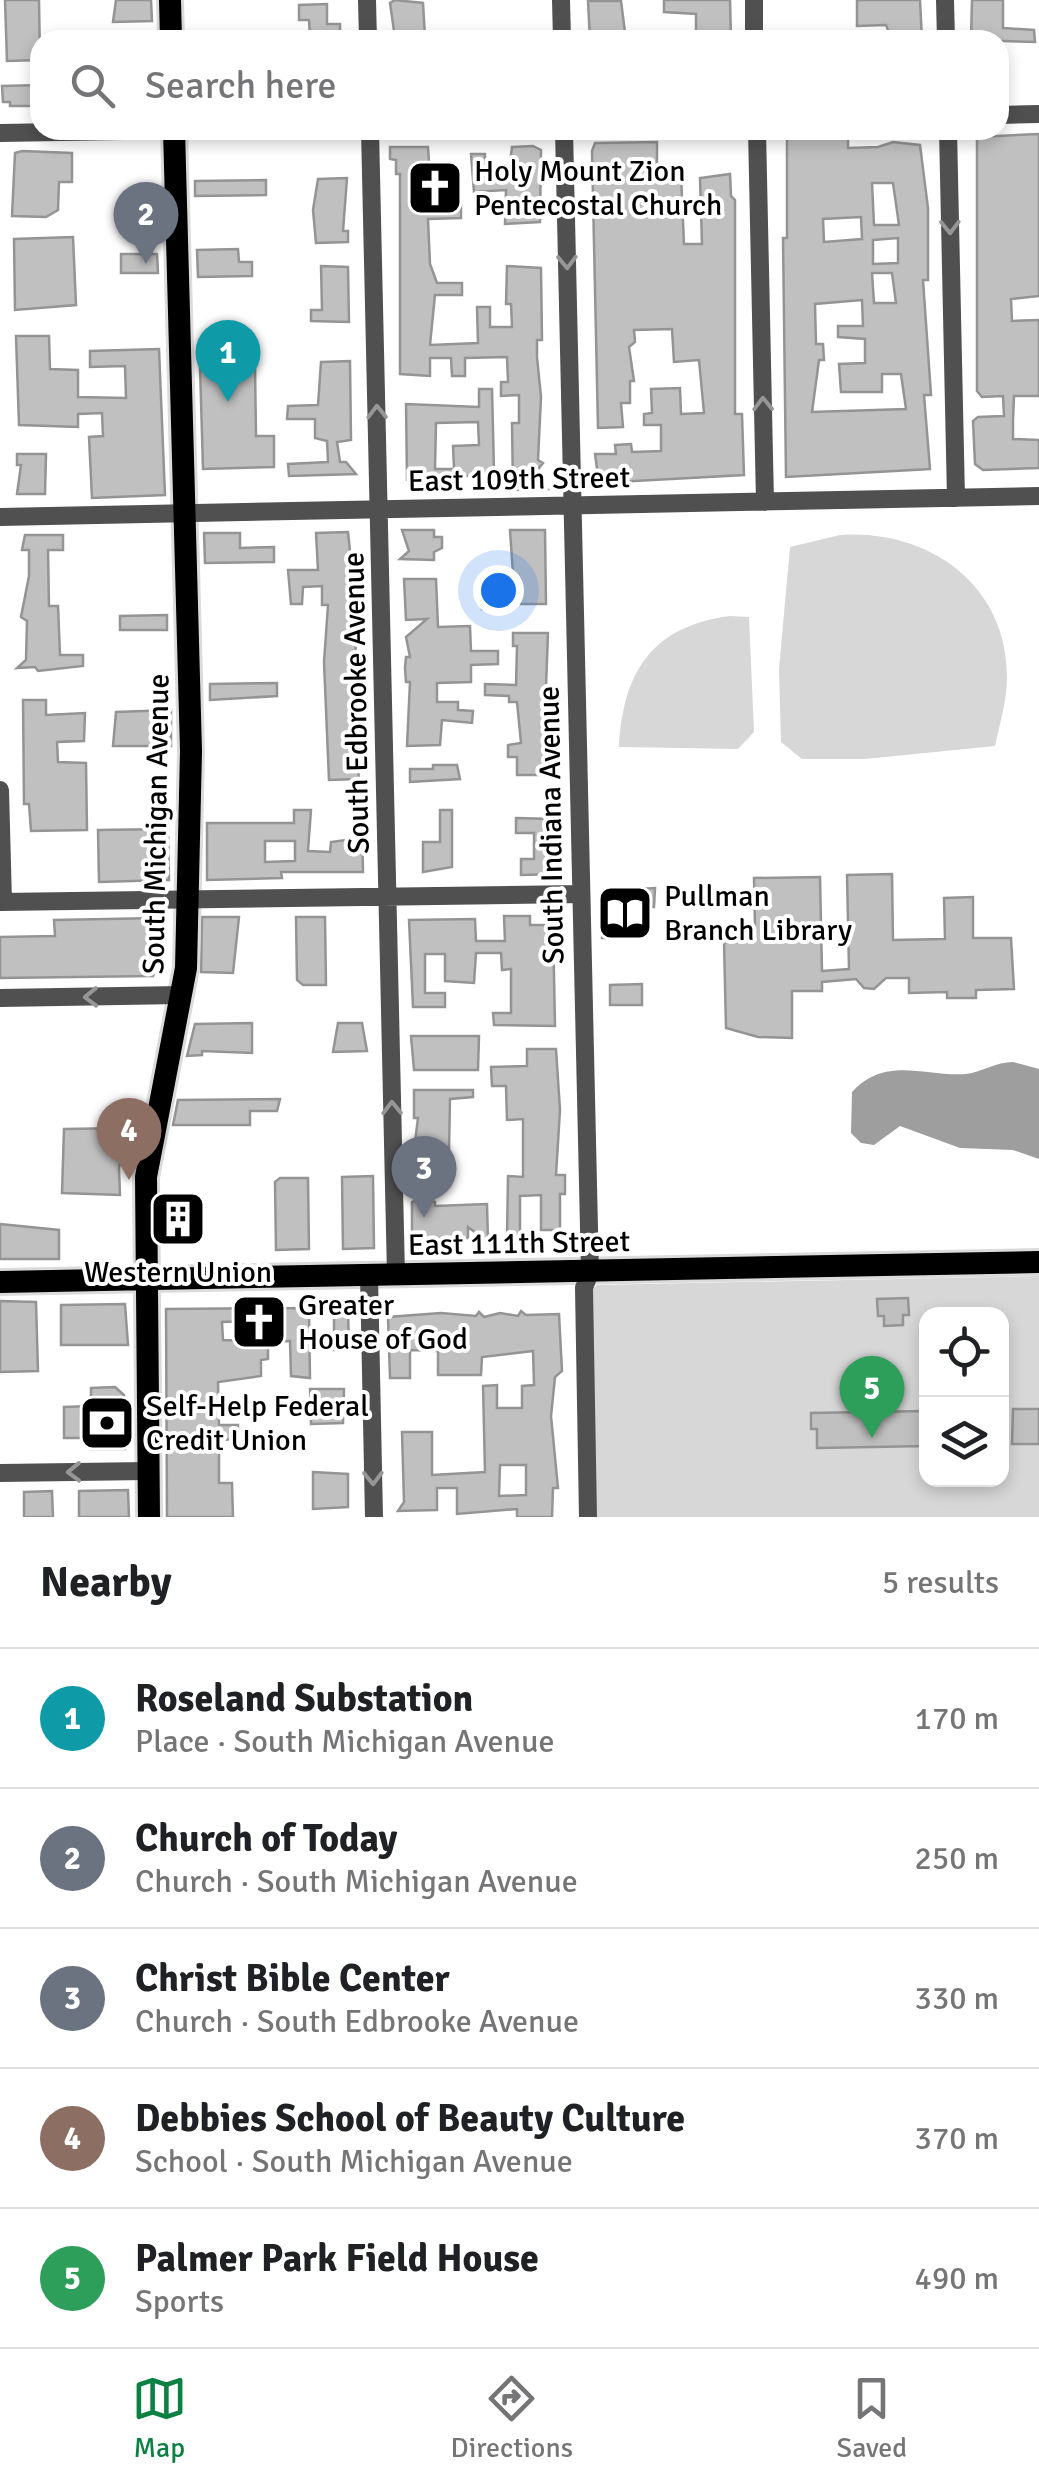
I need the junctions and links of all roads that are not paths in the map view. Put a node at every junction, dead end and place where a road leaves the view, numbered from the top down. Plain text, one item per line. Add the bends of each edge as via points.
1 (170, 0) edge
2 (367, 0) edge
3 (561, 0) edge
4 (754, 0) edge
5 (946, 0) edge
6 (172, 30) edge
7 (368, 30) edge
8 (562, 30) edge
9 (754, 30) edge
10 (946, 30) edge
11 (1039, 114) edge
12 (1009, 115) edge
13 (30, 132) edge
14 (0, 133) edge
15 (174, 140) edge
16 (370, 140) edge
17 (564, 140) edge
18 (756, 140) edge
19 (948, 140) edge
20 (1039, 496) edge
21 (956, 498) junction
22 (765, 502) junction
23 (572, 506) junction
24 (379, 510) junction
25 (186, 513) junction
26 (0, 517) edge
27 (0, 790) edge
28 (579, 894) junction
29 (388, 897) junction
30 (188, 899) junction
31 (1, 902) edge
32 (182, 995) junction
33 (0, 998) edge
34 (1039, 1262) edge
35 (590, 1272) junction
36 (396, 1275) junction
37 (369, 1276) junction
38 (146, 1280) junction
39 (0, 1282) edge
40 (148, 1471) junction
41 (0, 1473) edge
42 (148, 1517) edge
43 (374, 1517) edge
44 (588, 1517) edge

1 - 6 main road
2 - 7 street
3 - 8 street
4 - 9 street
5 - 10 street
11 - 12 street
13 - 14 street
15 - 25 main road, South Michigan Avenue
24 -> 16 street, South Edbrooke Avenue
17 -> 23 street, South Indiana Avenue
22 -> 18 street
19 -> 21 street
20 - 21 street, East 109th Street
21 - 22 street, East 109th Street
22 - 23 street, East 109th Street
23 - 24 street, East 109th Street
23 - 28 street, South Indiana Avenue
24 - 25 street, East 109th Street
24 - 29 street, South Edbrooke Avenue
25 - 26 street, East 109th Street
25 - 30 main road, South Michigan Avenue
27 - 31 street
28 - 29 street
28 - 35 street, South Indiana Avenue
29 - 30 street
36 -> 29 street, South Edbrooke Avenue
30 - 31 street
30 - 32 main road, South Michigan Avenue
32 -> 33 street
32 - 38 main road, South Michigan Avenue via 146,1177
34 - 35 main road, East 111th Street
35 - 36 main road, East 111th Street
35 - 44 street, South Indiana Avenue via 584,1288
36 - 37 main road, East 111th Street
37 - 38 main road, East 111th Street
37 -> 43 street
38 - 39 main road, East 111th Street
38 - 40 main road, South Michigan Avenue
40 -> 41 street
40 - 42 main road, South Michigan Avenue

